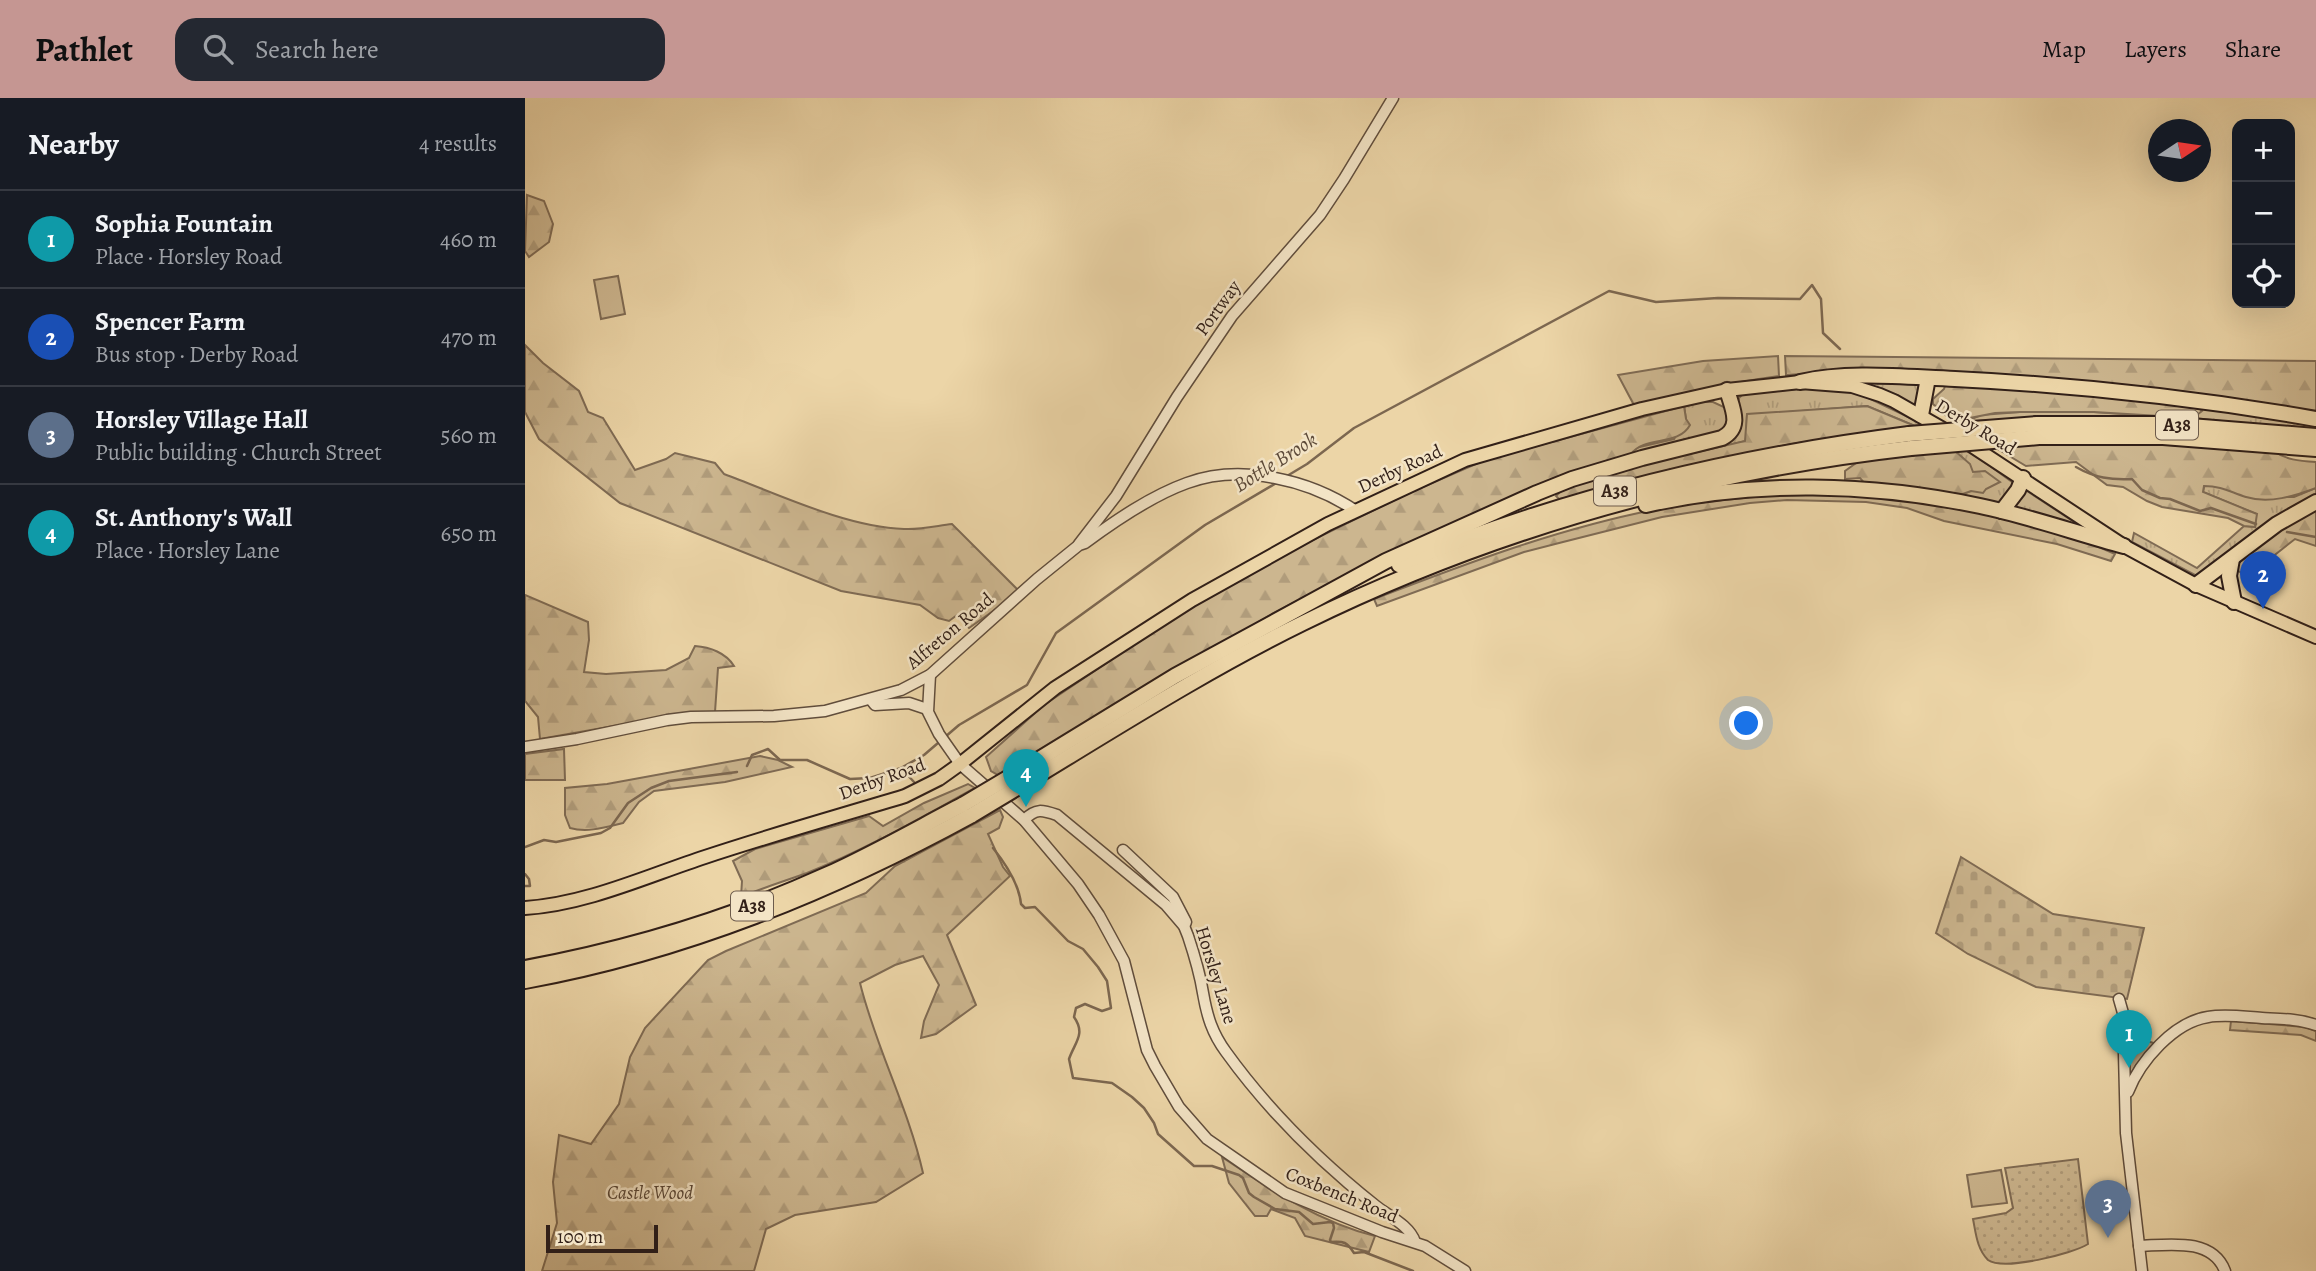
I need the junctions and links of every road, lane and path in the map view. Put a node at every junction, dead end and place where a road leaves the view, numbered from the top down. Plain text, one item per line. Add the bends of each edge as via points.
1 (1393, 98) edge
2 (1928, 378) junction
3 (1800, 382) junction
4 (1727, 390) junction
5 (1921, 415) junction
6 (2316, 419) edge
7 (2038, 431) junction
8 (2316, 436) edge
9 (1910, 441) junction
10 (2316, 449) edge
11 (2023, 478) junction
12 (2316, 502) edge
13 (1356, 510) junction
14 (2002, 511) junction
15 (1079, 545) junction
16 (2124, 546) junction
17 (2232, 559) junction
18 (1426, 568) junction
19 (2196, 584) junction
20 (1333, 592) junction
21 (2234, 602) junction
22 (2316, 637) edge
23 (930, 675) junction
24 (871, 700) junction
25 (927, 709) junction
26 (525, 747) edge
27 (960, 764) junction
28 (1027, 774) junction
29 (968, 809) junction
30 (1024, 820) junction
31 (1123, 850) dead end
32 (525, 908) edge
33 (1184, 926) junction
34 (525, 968) edge
35 (525, 981) edge
36 (2119, 999) dead end
37 (2316, 1025) edge
38 (2126, 1099) junction
39 (1415, 1242) junction
40 (2139, 1245) junction
41 (1465, 1271) edge
42 (2142, 1271) edge
43 (2225, 1271) edge

1 - 15 street, Portway via 1319,215 1232,316 1116,496
2 - 3 highway via 1822,377
2 - 5 highway
2 - 6 highway via 2115,391
3 - 4 main road, Derby Road
3 - 5 main road, Derby Road via 1851,386
4 - 13 main road, Derby Road via 1642,409 1477,457
4 - 20 highway via 1735,425 1722,438 1611,466 1537,493 1386,561
5 - 11 main road, Derby Road
7 - 8 highway, A38 via 2165,424
7 - 9 highway, A38, bridge
7 - 10 highway, A38
9 - 18 highway, A38 via 1674,489 1573,517
9 - 20 highway, A38 via 1742,461 1672,476 1482,533
11 - 14 highway
11 - 16 main road, Derby Road
12 - 17 highway via 2286,518
13 - 15 street, Alfreton Road via 1332,496 1287,481 1216,476 1169,491
13 - 27 main road, Derby Road via 1226,580 1116,648 1037,701
14 - 16 highway
14 - 18 highway via 1884,491 1784,489 1712,494 1604,516
15 - 23 street, Alfreton Road
16 - 19 main road, Derby Road
17 - 19 highway
17 - 21 highway via 2229,576
18 - 28 highway, A38 via 1263,643
19 - 21 main road, Derby Road
20 - 28 highway, A38 via 1175,676
21 - 22 main road, Derby Road
23 - 24 street, Alfreton Road
23 - 25 street
24 - 25 street via 875,705 909,703
24 - 26 street, Alfreton Road via 817,712 667,720
25 - 27 street, Coxbench Road
27 - 30 street, Coxbench Road
27 - 32 main road, Derby Road via 905,796 579,899
28 - 29 highway, A38, bridge
29 - 34 highway, A38 via 758,904 625,945
29 - 35 highway, A38 via 853,877 755,918 673,946
30 - 33 street, Horsley Lane via 1038,810 1057,816 1166,905
30 - 39 street, Coxbench Road via 1078,884 1116,945 1147,1050 1190,1121 1215,1145 1285,1193
31 - 33 street via 1173,897
33 - 39 street, Horsley Lane via 1207,1016 1225,1051 1320,1157 1401,1224
36 - 38 street
37 - 38 street via 2303,1020 2227,1016 2194,1020 2146,1061
38 - 40 street
39 - 41 street, Coxbench Road
40 - 42 street
40 - 43 street via 2206,1249

